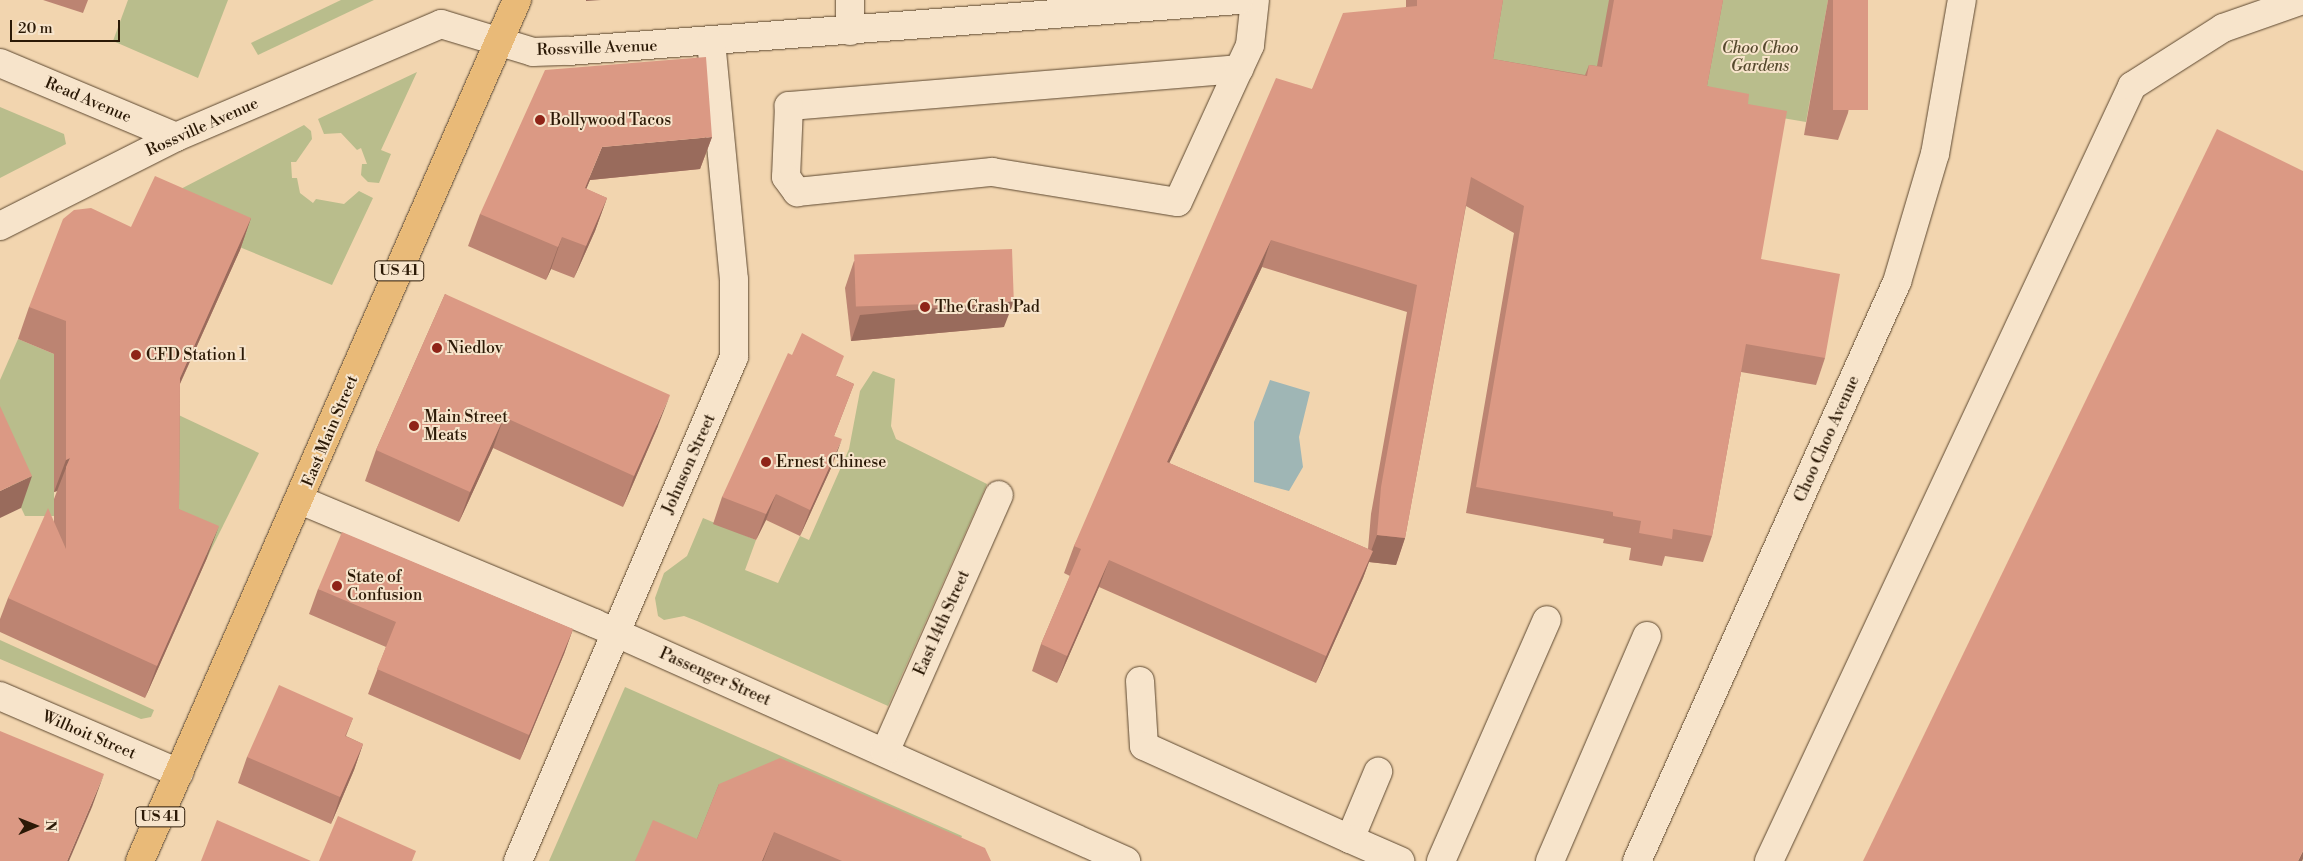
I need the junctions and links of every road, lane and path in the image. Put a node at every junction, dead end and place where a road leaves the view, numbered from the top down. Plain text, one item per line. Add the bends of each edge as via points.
1 (517, 0) edge
2 (850, 0) edge
3 (1239, 0) edge
4 (1255, 0) edge
5 (1962, 0) edge
6 (2303, 0) edge
7 (1106, 5) edge
8 (954, 12) edge
9 (850, 31) junction
10 (711, 42) junction
11 (498, 43) junction
12 (0, 63) edge
13 (1239, 69) junction
14 (176, 137) junction
15 (0, 226) edge
16 (999, 495) dead end
17 (300, 500) junction
18 (1547, 620) dead end
19 (615, 633) junction
20 (1646, 636) dead end
21 (1140, 681) dead end
22 (0, 696) edge
23 (885, 752) junction
24 (1378, 772) dead end
25 (179, 773) junction
26 (1350, 839) junction
27 (140, 861) edge
28 (518, 861) edge
29 (1126, 861) edge
30 (1400, 861) edge
31 (1441, 861) edge
32 (1550, 861) edge
33 (1638, 861) edge
34 (1769, 861) edge

1 - 11 main road, East Main Street / US 41
2 - 9 street
3 - 7 street, Rossville Avenue
4 - 13 street via 1250,45
5 - 33 street, Choo Choo Avenue via 1935,154 1897,282
6 - 34 street via 2223,28 2132,86
7 - 8 street, Rossville Avenue
8 - 9 street, Rossville Avenue
9 - 10 street, Rossville Avenue
10 - 11 street, Rossville Avenue via 534,52
10 - 19 street, Johnson Street via 734,280 734,357
11 - 14 street, Rossville Avenue via 441,24
11 - 17 main road, East Main Street / US 41
12 - 14 street, Read Avenue
13 - 13 street via 789,106 786,177 797,192 992,172 1178,202
14 - 15 street, Rossville Avenue
16 - 23 street, East 14th Street
17 - 19 street, Passenger Street
17 - 25 main road, East Main Street / US 41
18 - 31 street
19 - 23 street, Passenger Street
19 - 28 street, Johnson Street
20 - 32 street
21 - 26 street via 1144,746
22 - 25 street, Wilhoit Street
23 - 29 street, Passenger Street
24 - 26 street
25 - 27 main road, East Main Street / US 41
26 - 30 street

